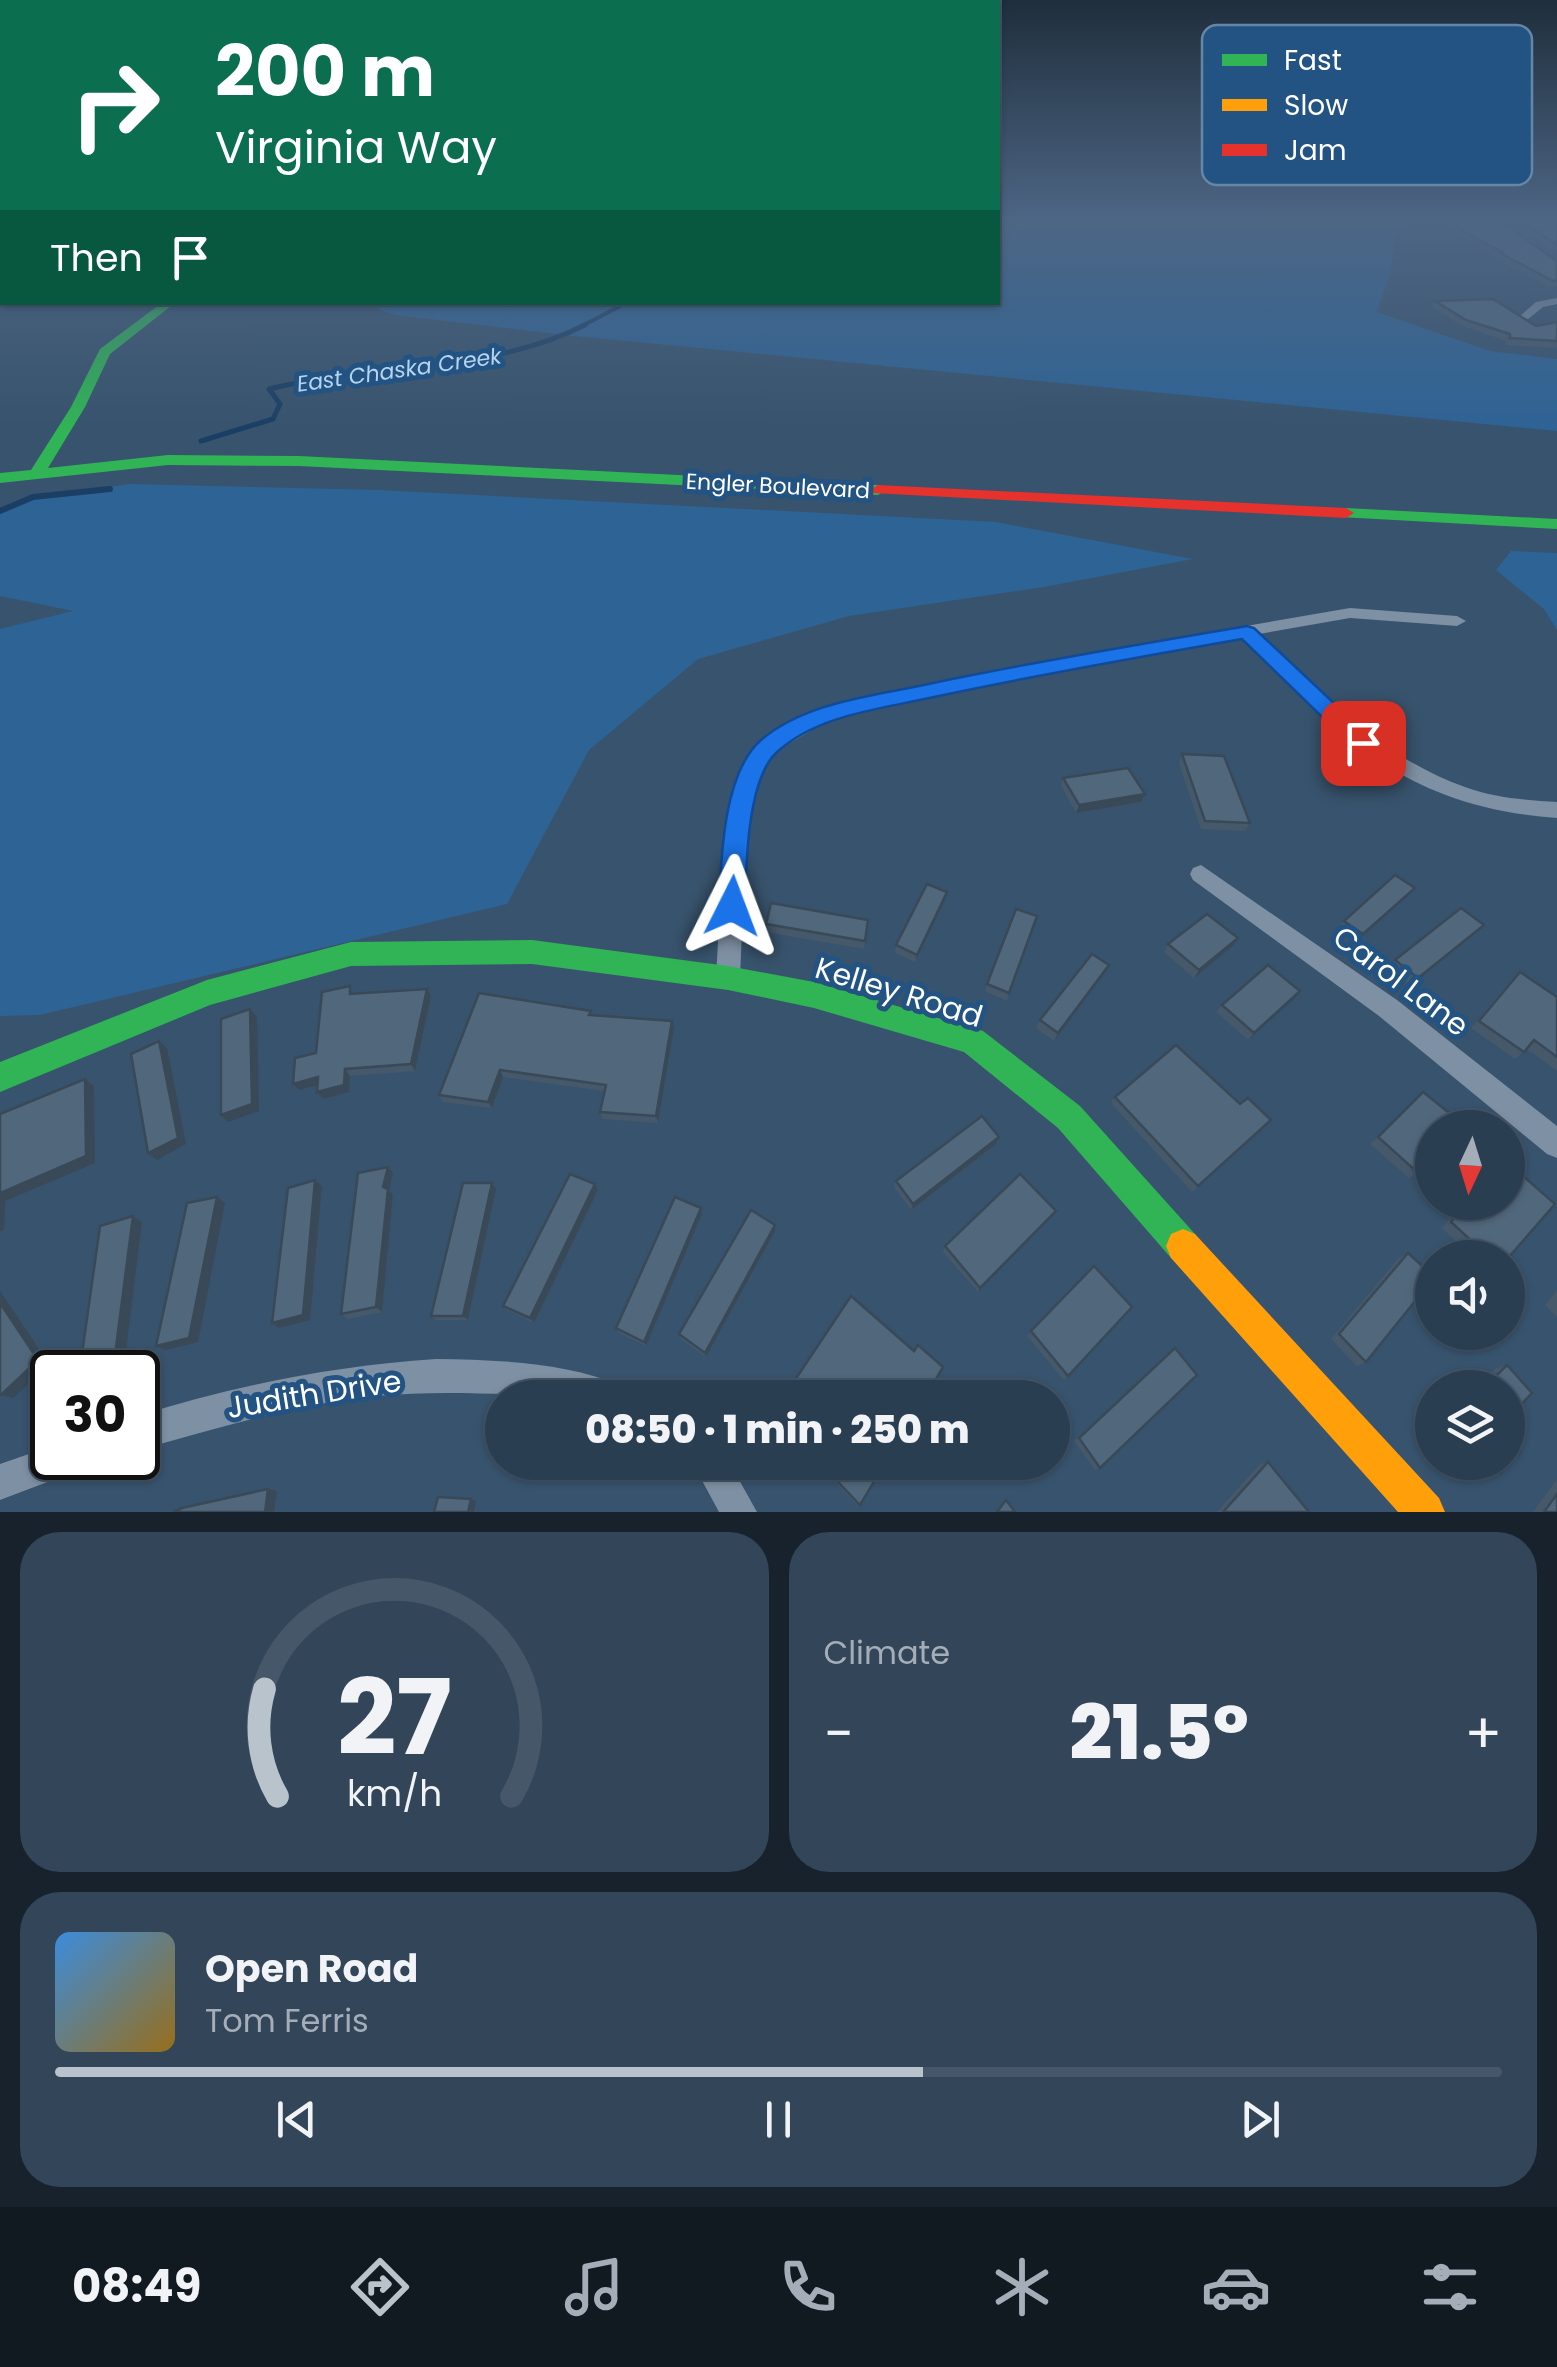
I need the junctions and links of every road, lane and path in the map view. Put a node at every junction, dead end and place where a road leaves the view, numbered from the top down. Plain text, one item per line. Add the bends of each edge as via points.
1 (1557, 301) edge
2 (166, 305) edge
3 (1524, 317) edge
4 (37, 473) junction
5 (0, 478) edge
6 (1557, 524) edge
7 (1457, 622) dead end
8 (1247, 632) junction
9 (1557, 810) edge
10 (1202, 874) dead end
11 (728, 978) junction
12 (0, 1077) edge
13 (1557, 1144) edge
14 (514, 1380) edge
15 (160, 1425) edge
16 (30, 1471) edge
17 (719, 1480) edge
18 (0, 1482) edge
19 (739, 1512) edge
20 (1426, 1512) edge

1 - 3 street
2 - 4 main road via 105,352
4 - 5 main road, Engler Boulevard
4 - 6 main road, Engler Boulevard via 168,460 298,461
7 - 8 street via 1350,613
8 - 9 street via 1323,708 1402,770 1492,801
8 - 11 street via 823,714 769,746 754,766 735,834
10 - 13 street, Carol Lane via 1388,1008
11 - 12 main road, Kelley Road via 532,952 351,954 207,993
11 - 20 main road, Kelley Road via 814,994 972,1040 1069,1117
14 - 15 street, Judith Drive via 360,1380
16 - 18 street
17 - 19 street

